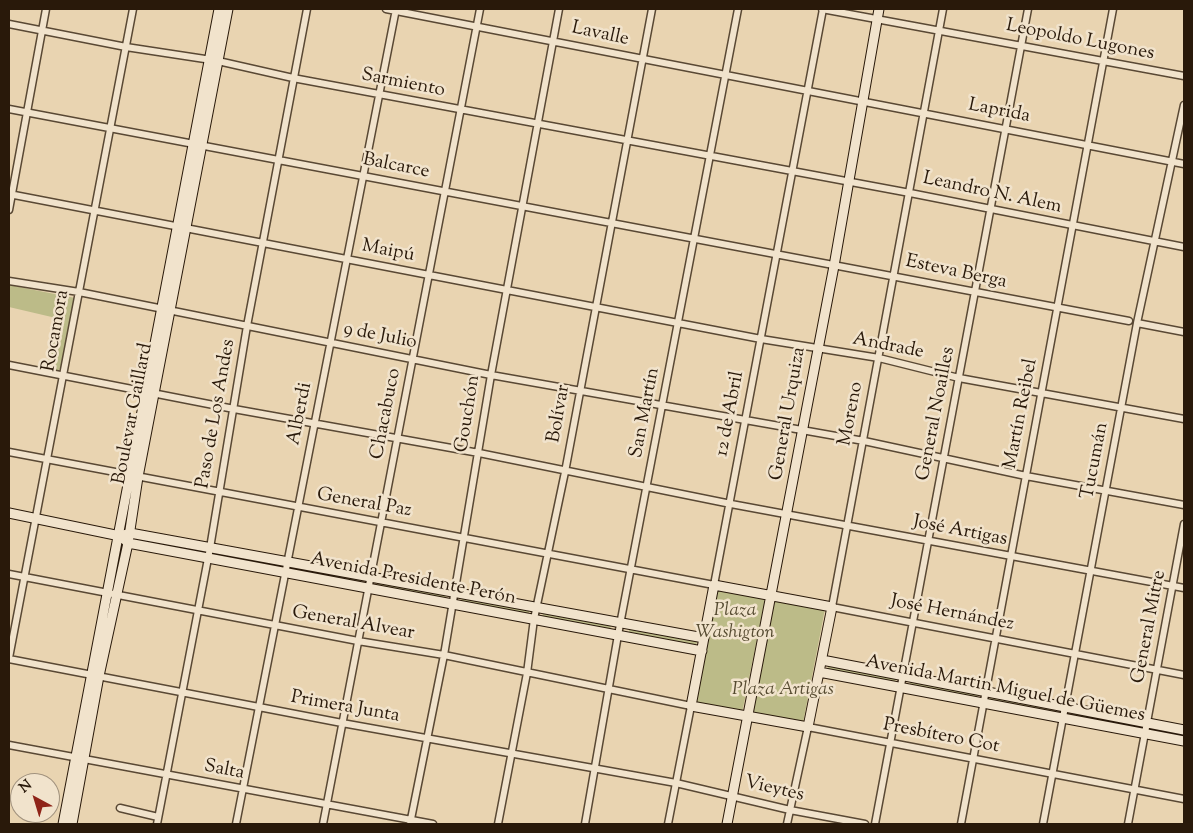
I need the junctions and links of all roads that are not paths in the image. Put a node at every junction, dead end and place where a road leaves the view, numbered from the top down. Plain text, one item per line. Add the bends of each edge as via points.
1 (46, 9) edge
2 (134, 9) edge
3 (219, 9) edge
4 (228, 9) edge
5 (307, 9) edge
6 (386, 9) edge
7 (480, 9) edge
8 (559, 9) edge
9 (652, 9) edge
10 (738, 9) edge
11 (823, 9) edge
12 (879, 9) edge
13 (943, 9) edge
14 (1028, 9) edge
15 (1113, 9) edge
16 (396, 10) edge
17 (877, 19) junction
18 (9, 24) edge
19 (477, 25) junction
20 (42, 30) junction
21 (939, 30) junction
22 (553, 40) junction
23 (1022, 46) junction
24 (126, 47) junction
25 (642, 59) junction
26 (1104, 61) junction
27 (214, 62) junction
28 (726, 75) junction
29 (1184, 76) edge
30 (293, 78) junction
31 (808, 90) junction
32 (378, 94) junction
33 (862, 101) junction
34 (1184, 105) edge
35 (9, 109) edge
36 (460, 110) junction
37 (26, 112) junction
38 (923, 113) junction
39 (538, 124) junction
40 (110, 128) junction
41 (1006, 129) junction
42 (626, 140) junction
43 (1088, 145) junction
44 (198, 146) junction
45 (710, 156) junction
46 (278, 159) junction
47 (1172, 161) junction
48 (1184, 164) edge
49 (793, 172) junction
50 (362, 177) junction
51 (849, 182) junction
52 (444, 192) junction
53 (910, 192) junction
54 (10, 195) edge
55 (522, 205) junction
56 (9, 210) edge
57 (991, 210) junction
58 (94, 211) junction
59 (610, 224) junction
60 (1073, 226) junction
61 (182, 228) junction
62 (694, 240) junction
63 (1155, 242) junction
64 (262, 243) junction
65 (1184, 247) edge
66 (777, 256) junction
67 (346, 259) junction
68 (834, 266) junction
69 (428, 275) junction
70 (894, 275) junction
71 (9, 281) edge
72 (506, 290) junction
73 (79, 292) junction
74 (975, 293) junction
75 (594, 307) junction
76 (1057, 308) junction
77 (166, 310) junction
78 (1129, 321) dead end
79 (678, 323) junction
80 (1137, 323) junction
81 (247, 326) junction
82 (1184, 332) edge
83 (761, 339) junction
84 (330, 342) junction
85 (817, 349) junction
86 (879, 358) junction
87 (412, 359) junction
88 (9, 365) edge
89 (491, 374) junction
90 (64, 376) junction
91 (959, 378) junction
92 (580, 389) junction
93 (150, 392) junction
94 (1041, 394) junction
95 (664, 404) junction
96 (234, 409) junction
97 (1121, 409) junction
98 (746, 419) junction
99 (1184, 419) edge
100 (314, 424) junction
101 (802, 431) junction
102 (397, 439) junction
103 (864, 441) junction
104 (9, 452) edge
105 (479, 453) junction
106 (47, 459) junction
107 (944, 459) junction
108 (565, 472) junction
109 (134, 476) junction
110 (1026, 476) junction
111 (646, 488) junction
112 (1106, 491) junction
113 (219, 492) junction
114 (730, 504) junction
115 (1184, 506) edge
116 (298, 507) junction
117 (9, 513) edge
118 (787, 514) junction
119 (36, 518) junction
120 (381, 522) junction
121 (1184, 524) edge
122 (847, 525) junction
123 (130, 533) junction
124 (120, 536) junction
125 (465, 537) junction
126 (928, 542) junction
127 (128, 543) junction
128 (210, 548) junction
129 (547, 554) junction
130 (1011, 557) junction
131 (208, 558) junction
132 (287, 561) junction
133 (631, 570) junction
134 (285, 572) junction
135 (1090, 572) junction
136 (9, 574) edge
137 (24, 577) junction
138 (371, 577) junction
139 (714, 585) junction
140 (1173, 586) junction
141 (368, 588) junction
142 (1184, 588) edge
143 (454, 592) junction
144 (113, 595) junction
145 (771, 595) junction
146 (452, 603) junction
147 (537, 607) junction
148 (832, 607) junction
149 (198, 611) junction
150 (534, 619) junction
151 (621, 623) junction
152 (913, 624) junction
153 (275, 625) junction
154 (618, 635) junction
155 (704, 638) junction
156 (995, 639) junction
157 (358, 641) junction
158 (702, 651) junction
159 (444, 655) junction
160 (1075, 655) junction
161 (9, 658) edge
162 (822, 660) junction
163 (1157, 669) junction
164 (819, 672) junction
165 (527, 673) junction
166 (903, 675) junction
167 (1184, 675) edge
168 (96, 676) junction
169 (609, 687) junction
170 (901, 688) junction
171 (986, 691) junction
172 (183, 693) junction
173 (983, 704) junction
174 (691, 706) junction
175 (258, 707) junction
176 (1065, 708) junction
177 (748, 715) junction
178 (1063, 719) junction
179 (1147, 722) junction
180 (342, 723) junction
181 (808, 727) junction
182 (1184, 730) edge
183 (1146, 733) junction
184 (428, 738) junction
185 (1184, 741) edge
186 (890, 744) junction
187 (9, 745) edge
188 (511, 755) junction
189 (80, 758) junction
190 (973, 760) junction
191 (594, 769) junction
192 (166, 775) junction
193 (1052, 775) junction
194 (676, 783) junction
195 (1134, 789) junction
196 (242, 790) junction
197 (732, 796) junction
198 (1184, 799) edge
199 (327, 806) junction
200 (120, 808) dead end
201 (790, 810) junction
202 (158, 821) edge
203 (410, 822) edge
204 (63, 824) edge
205 (72, 824) edge
206 (236, 824) edge
207 (323, 824) edge
208 (434, 824) edge
209 (498, 824) edge
210 (585, 824) edge
211 (668, 824) edge
212 (727, 824) edge
213 (787, 824) edge
214 (865, 824) edge
215 (875, 824) edge
216 (961, 824) edge
217 (1043, 824) edge
218 (1128, 824) edge

1 - 20 street
2 - 24 street, Rocamora
3 - 27 main road, Boulevar Gaillard
4 - 27 main road, Boulevar Gaillard
5 - 30 street, Paso de Los Andes
6 - 16 street, Lavalle
7 - 19 street, Chacabuco
8 - 22 street, Gouchón
9 - 25 street, Bolívar
10 - 28 street, San Martín
11 - 17 street, Leopoldo Lugones
11 - 31 street, 12 de Abril
12 - 17 main road, General Urquiza
13 - 21 street, Moreno
14 - 23 street, General Noailles
15 - 26 street, Martín Reibel
16 - 19 street, Lavalle
16 - 32 street, Alberdi
17 - 21 street, Leopoldo Lugones
17 - 33 main road, General Urquiza
18 - 20 street, Sarmiento
19 - 22 street, Lavalle
19 - 36 street, Chacabuco
20 - 24 street, Sarmiento
20 - 37 street
21 - 23 street, Leopoldo Lugones
21 - 38 street, Moreno
22 - 25 street, Lavalle
22 - 39 street, Gouchón
23 - 26 street, Leopoldo Lugones
23 - 41 street, General Noailles
24 - 27 street, Sarmiento
24 - 40 street, Rocamora
25 - 28 street, Lavalle
25 - 42 street, Bolívar
26 - 29 street, Leopoldo Lugones
26 - 43 street, Martín Reibel
27 - 30 street, Sarmiento
27 - 44 main road, Boulevar Gaillard
28 - 31 street, Lavalle
28 - 45 street, San Martín
30 - 32 street, Sarmiento
30 - 46 street, Paso de Los Andes
31 - 33 street, Laprida
31 - 49 street, 12 de Abril
32 - 36 street, Sarmiento
32 - 50 street, Alberdi
33 - 38 street, Laprida
33 - 51 main road, General Urquiza
34 - 47 street, Tucumán
35 - 37 street, Balcarce
36 - 39 street, Sarmiento
36 - 52 street, Chacabuco
37 - 40 street, Balcarce
37 - 54 street
38 - 41 street, Laprida
38 - 53 street, Moreno
39 - 42 street, Sarmiento
39 - 55 street, Gouchón
40 - 44 street, Balcarce
40 - 58 street, Rocamora
41 - 43 street, Laprida
41 - 57 street, General Noailles
42 - 45 street, Sarmiento
42 - 59 street, Bolívar
43 - 47 street, Laprida
43 - 60 street, Martín Reibel
44 - 46 street, Balcarce
44 - 61 main road, Boulevar Gaillard
45 - 49 street, Sarmiento
45 - 62 street, San Martín
46 - 50 street, Balcarce
46 - 64 street, Paso de Los Andes
47 - 48 street, Laprida
47 - 63 street, Tucumán
49 - 51 street, Leandro N. Alem
49 - 66 street, 12 de Abril
50 - 52 street, Balcarce
50 - 67 street, Alberdi
51 - 53 street, Leandro N. Alem
51 - 68 main road, General Urquiza
52 - 55 street, Balcarce
52 - 69 street, Chacabuco
53 - 57 street, Leandro N. Alem
53 - 70 street, Moreno
54 - 56 street
54 - 58 street, Maipú
55 - 59 street, Balcarce
55 - 72 street, Gouchón
57 - 60 street, Leandro N. Alem
57 - 74 street, General Noailles
58 - 61 street, Maipú
58 - 73 street, Rocamora
59 - 62 street, Balcarce
59 - 75 street, Bolívar
60 - 63 street, Leandro N. Alem
60 - 76 street, Martín Reibel
61 - 64 street, Maipú
61 - 77 main road, Boulevar Gaillard
62 - 66 street, Balcarce
62 - 79 street, San Martín
63 - 65 street, Leandro N. Alem
63 - 80 street, Tucumán
64 - 67 street, Maipú
64 - 81 street, Paso de Los Andes
66 - 68 street, Esteva Berga
66 - 83 street, 12 de Abril
67 - 69 street, Maipú
67 - 84 street, Alberdi
68 - 70 street, Esteva Berga
68 - 85 main road, General Urquiza
69 - 72 street, Maipú
69 - 87 street, Chacabuco
70 - 74 street, Esteva Berga
70 - 86 street, Moreno
71 - 73 street, 9 de Julio
72 - 75 street, Maipú
72 - 89 street, Gouchón
73 - 77 street, 9 de Julio
73 - 90 street, Rocamora
74 - 76 street, Esteva Berga
74 - 91 street, General Noailles
75 - 79 street, Maipú
75 - 92 street, Bolívar
76 - 78 street, Esteva Berga
76 - 94 street, Martín Reibel
77 - 81 street, 9 de Julio
77 - 93 main road, Boulevar Gaillard
79 - 83 street, Maipú
79 - 95 street, San Martín
80 - 82 street
80 - 97 street, Tucumán
81 - 84 street, 9 de Julio
81 - 96 street, Paso de Los Andes
83 - 85 street, Andrade
83 - 98 street, 12 de Abril
84 - 87 street, 9 de Julio
84 - 100 street, Alberdi
85 - 86 street, Andrade
85 - 101 main road, General Urquiza
86 - 91 street, Andrade
86 - 103 street, Moreno
87 - 89 street, 9 de Julio
87 - 102 street, Chacabuco
88 - 90 street, José Artigas
89 - 92 street, 9 de Julio
89 - 105 street, Gouchón
90 - 93 street, José Artigas
90 - 106 street, Rocamora
91 - 94 street, Andrade
91 - 107 street, General Noailles
92 - 95 street, 9 de Julio
92 - 108 street, Bolívar
93 - 96 street, José Artigas
93 - 109 main road, Boulevar Gaillard
94 - 97 street, Andrade
94 - 110 street, Martín Reibel
95 - 98 street, 9 de Julio
95 - 111 street, San Martín
96 - 100 street, José Artigas
96 - 113 street, Paso de Los Andes
97 - 99 street, Andrade
97 - 112 street, Tucumán
98 - 101 street, 9 de Julio
98 - 114 street, 12 de Abril
100 - 102 street, José Artigas
100 - 116 street, Alberdi
101 - 103 street, 9 de Julio
101 - 118 main road, General Urquiza
102 - 105 street, José Artigas
102 - 120 street, Chacabuco
103 - 107 street, 9 de Julio
103 - 122 street, Moreno
104 - 106 street, General Paz
105 - 108 street, José Artigas
105 - 125 street, Gouchón
106 - 109 street, General Paz
106 - 119 street, Rocamora
107 - 110 street, 9 de Julio
107 - 126 street, General Noailles
108 - 111 street, José Artigas
108 - 129 street, Bolívar
109 - 113 street, General Paz
109 - 123 main road, Boulevar Gaillard
109 - 124 main road, Boulevar Gaillard
110 - 112 street, 9 de Julio
110 - 130 street, Martín Reibel
111 - 114 street, José Artigas
111 - 133 street, San Martín
112 - 115 street, 9 de Julio
112 - 135 street, Tucumán
113 - 116 street, General Paz
113 - 128 street, Paso de Los Andes
114 - 118 street, José Artigas
114 - 139 street, 12 de Abril
116 - 120 street, General Paz
116 - 132 street, Alberdi
117 - 119 main road, Avenida Presidente Perón
118 - 122 street, José Artigas
118 - 145 main road, General Urquiza
119 - 124 main road, Avenida Presidente Perón
119 - 137 street, Rocamora
120 - 125 street, General Paz
120 - 138 street, Chacabuco
121 - 140 street, General Mitre
122 - 126 street, José Artigas
122 - 148 street, Moreno
123 - 124 main road, Avenida Presidente Perón
123 - 127 main road, Boulevar Gaillard
123 - 128 main road, Avenida Presidente Perón
124 - 127 main road, Avenida Presidente Perón
124 - 144 main road, Boulevar Gaillard
125 - 129 street, General Paz
125 - 143 street, Gouchón
126 - 130 street, José Artigas
126 - 152 street, General Noailles
127 - 131 main road, Avenida Presidente Perón
127 - 144 main road, Boulevar Gaillard
128 - 131 street, Paso de Los Andes
128 - 132 main road, Avenida Presidente Perón
129 - 133 street, General Paz
129 - 147 street, Bolívar
130 - 135 street, José Artigas
130 - 156 street, Martín Reibel
131 - 134 main road, Avenida Presidente Perón
131 - 149 street, Paso de Los Andes
132 - 134 street, Alberdi
132 - 138 main road, Avenida Presidente Perón
133 - 139 street, General Paz
133 - 151 street, San Martín
134 - 141 main road, Avenida Presidente Perón
134 - 153 street, Alberdi
135 - 140 street, José Artigas
135 - 160 street, Tucumán
136 - 137 street, General Alvear
137 - 144 street, General Alvear
137 - 161 street, Rocamora
138 - 141 street, Chacabuco
138 - 143 main road, Avenida Presidente Perón
139 - 145 main road, José Hernández
139 - 155 main road, 12 de Abril
140 - 142 street, José Artigas
140 - 163 street, General Mitre
141 - 146 main road, Avenida Presidente Perón
141 - 157 street, Chacabuco
143 - 146 street, Gouchón
143 - 147 main road, Avenida Presidente Perón
144 - 149 street, General Alvear
144 - 168 main road, Boulevar Gaillard
145 - 148 main road, José Hernández
145 - 177 main road, General Urquiza
146 - 150 main road, Avenida Presidente Perón
146 - 159 street, Gouchón
147 - 150 street, Bolívar
147 - 151 main road, Avenida Presidente Perón
148 - 152 street, José Hernández
148 - 162 main road, Moreno
149 - 153 street, General Alvear
149 - 172 street, Paso de Los Andes
150 - 154 main road, Avenida Presidente Perón
150 - 165 street, Bolívar
151 - 154 street, San Martín
151 - 155 main road, Avenida Presidente Perón
152 - 156 street, José Hernández
152 - 166 street, General Noailles
153 - 157 street, General Alvear
153 - 175 street, Alberdi
154 - 158 main road, Avenida Presidente Perón
154 - 169 street, San Martín
155 - 158 main road, 12 de Abril
156 - 160 street, José Hernández
156 - 171 street, Martín Reibel
157 - 159 street, General Alvear
157 - 180 street, Chacabuco
158 - 174 main road, 12 de Abril
159 - 165 street, General Alvear
159 - 184 street, Gouchón
160 - 163 street, José Hernández
160 - 176 street, Tucumán
161 - 168 street, Primera Junta
162 - 164 main road, Moreno
162 - 166 main road, Avenida Martin Miguel de Güemes
163 - 167 street, José Hernández
163 - 179 street, General Mitre
164 - 170 main road, Avenida Martin Miguel de Güemes
164 - 181 main road, Moreno
165 - 169 street, General Alvear
165 - 188 street, Bolívar
166 - 170 street, General Noailles
166 - 171 main road, Avenida Martin Miguel de Güemes
168 - 172 street, Primera Junta
168 - 189 main road, Boulevar Gaillard
169 - 174 street, General Alvear
169 - 191 street, San Martín
170 - 173 main road, Avenida Martin Miguel de Güemes
170 - 186 street, General Noailles
171 - 173 street, Martín Reibel
171 - 176 main road, Avenida Martin Miguel de Güemes
172 - 175 street, Primera Junta
172 - 192 street, Paso de Los Andes
173 - 178 main road, Avenida Martin Miguel de Güemes
173 - 190 street, Martín Reibel
174 - 177 main road, Presbítero Cot
174 - 194 street, 12 de Abril
175 - 180 street, Primera Junta
175 - 196 street, Alberdi
176 - 178 street, Tucumán
176 - 179 main road, Avenida Martin Miguel de Güemes
177 - 181 main road, Presbítero Cot
177 - 197 main road, General Urquiza
178 - 183 main road, Avenida Martin Miguel de Güemes
178 - 193 street, Tucumán
179 - 182 main road, Avenida Martin Miguel de Güemes
179 - 183 street, General Mitre
180 - 184 street, Primera Junta
180 - 199 street, Chacabuco
181 - 186 street, Presbítero Cot
181 - 201 street, Moreno
183 - 185 main road, Avenida Martin Miguel de Güemes
183 - 195 street, General Mitre
184 - 188 street, Primera Junta
184 - 203 street, Gouchón
186 - 190 street, Presbítero Cot
186 - 215 street, General Noailles
187 - 189 street, Salta
188 - 191 street, Primera Junta
188 - 209 street, Bolívar
189 - 192 street, Salta
189 - 204 main road, Boulevar Gaillard
189 - 205 main road, Boulevar Gaillard
190 - 193 street, Presbítero Cot
190 - 216 street, Martín Reibel
191 - 194 street, Primera Junta
191 - 210 street, San Martín
192 - 196 street, Salta
192 - 202 street, Paso de Los Andes
193 - 195 street, Presbítero Cot
193 - 217 street, Tucumán
194 - 197 street, Vieytes
194 - 211 street, 12 de Abril
195 - 198 street, Presbítero Cot
195 - 218 street, General Mitre
196 - 199 street, Salta
196 - 206 street, Alberdi
197 - 201 street, Vieytes
197 - 212 main road, General Urquiza
199 - 203 street, Salta
199 - 207 street, Chacabuco
200 - 202 street
201 - 213 street, Moreno
201 - 214 street, Vieytes
203 - 208 street, Salta

